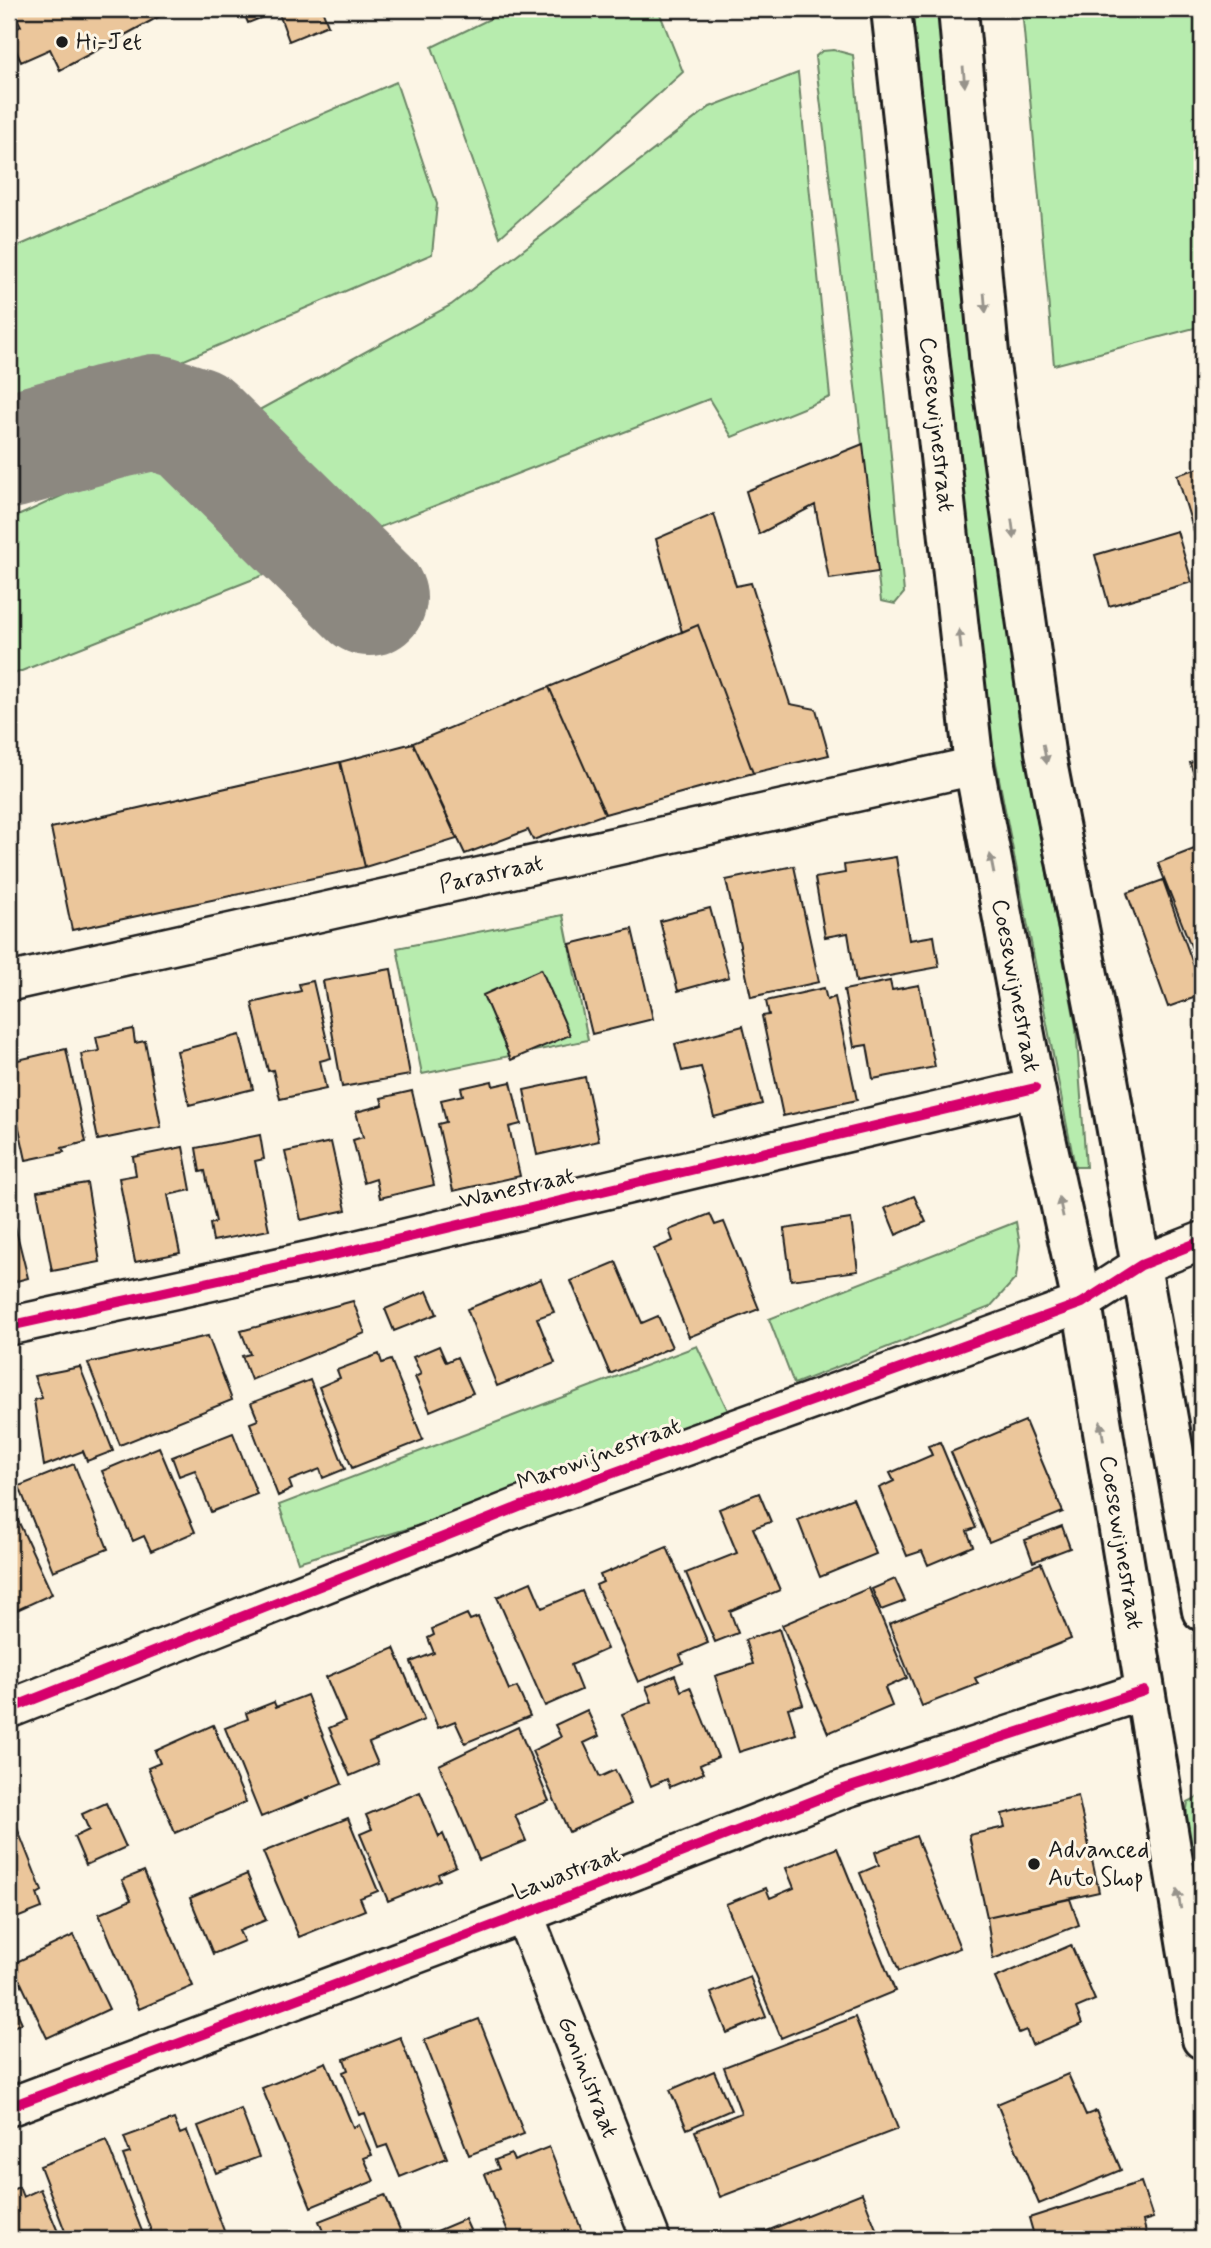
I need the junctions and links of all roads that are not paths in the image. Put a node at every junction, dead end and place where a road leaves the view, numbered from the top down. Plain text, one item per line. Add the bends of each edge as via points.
1 (891, 9) edge
2 (958, 9) edge
3 (974, 766) junction
4 (9, 982) edge
5 (1035, 1088) junction
6 (1202, 1241) edge
7 (1141, 1265) junction
8 (1082, 1303) junction
9 (9, 1326) edge
10 (1202, 1611) edge
11 (1144, 1691) junction
12 (9, 1709) edge
13 (524, 1913) junction
14 (1202, 2039) edge
15 (9, 2107) edge
16 (651, 2239) edge

3 -> 1 main road, Coesewijnestraat
2 -> 7 main road via 990,365 1045,752
3 - 4 street, Parastraat
5 -> 3 main road, Coesewijnestraat
8 -> 5 main road, Coesewijnestraat
5 - 9 street, Wanestraat via 333,1255
6 - 7 street, Marowijnestraat
7 - 8 street, Marowijnestraat
7 - 10 main road
11 -> 8 main road, Coesewijnestraat
8 - 12 street, Marowijnestraat via 519,1507
11 - 13 street, Lawastraat via 844,1789
14 -> 11 main road, Coesewijnestraat
13 - 15 street, Lawastraat
13 - 16 street, Goninistraat

